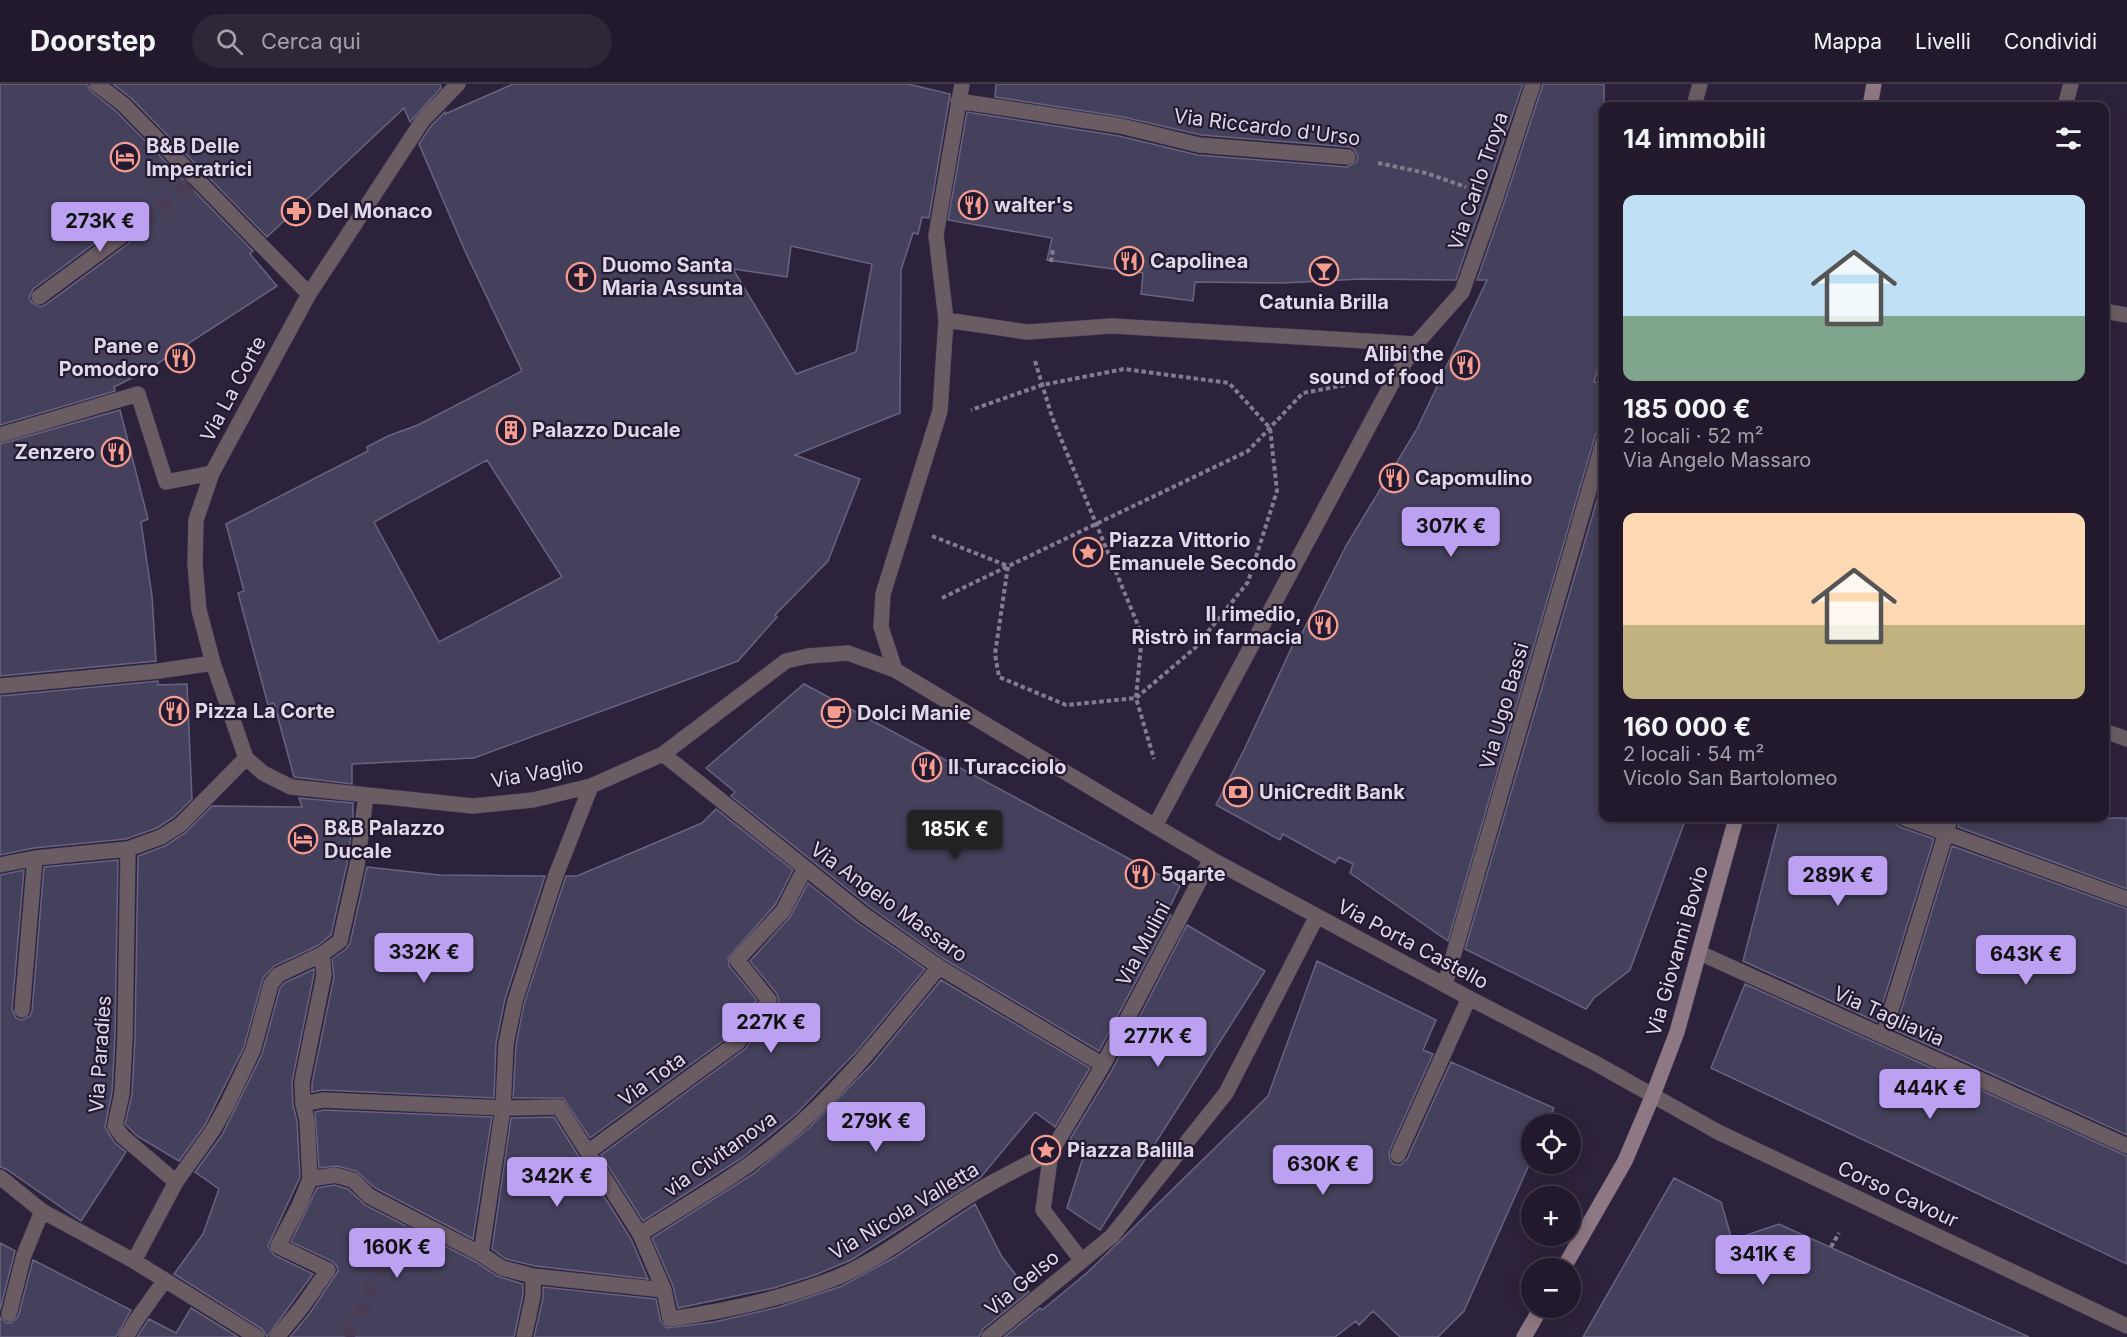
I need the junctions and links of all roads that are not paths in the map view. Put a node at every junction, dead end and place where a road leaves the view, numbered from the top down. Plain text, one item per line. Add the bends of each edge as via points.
1 (96, 84) edge
2 (458, 84) edge
3 (962, 84) edge
4 (1533, 84) edge
5 (1700, 84) edge
6 (1874, 84) edge
7 (2071, 84) edge
8 (958, 101) junction
9 (1695, 102) edge
10 (1871, 102) edge
11 (2066, 102) edge
12 (1348, 157) road end
13 (123, 235) tunnel mouth
14 (309, 294) junction
15 (39, 297) dead end
16 (2109, 312) edge
17 (2127, 315) edge
18 (946, 320) junction
19 (1416, 344) junction
20 (0, 435) edge
21 (1599, 456) edge
22 (212, 473) junction
23 (213, 663) junction
24 (895, 670) junction
25 (0, 686) edge
26 (2109, 733) edge
27 (2127, 739) edge
28 (663, 754) junction
29 (246, 758) junction
30 (591, 786) junction
31 (366, 795) junction
32 (1735, 822) edge
33 (1915, 822) edge
34 (1949, 822) edge
35 (1155, 826) junction
36 (1946, 833) junction
37 (128, 849) junction
38 (35, 858) junction
39 (1211, 859) junction
40 (0, 865) edge
41 (805, 868) junction
42 (2127, 899) edge
43 (1317, 916) junction
44 (1700, 953) junction
45 (322, 954) junction
46 (939, 967) junction
47 (1445, 984) junction
48 (1469, 998) junction
49 (22, 1010) dead end
50 (1883, 1036) junction
51 (1103, 1065) junction
52 (1653, 1095) junction
53 (303, 1104) junction
54 (503, 1108) junction
55 (2127, 1146) edge
56 (588, 1152) junction
57 (1051, 1152) junction
58 (1398, 1155) dead end
59 (0, 1177) edge
60 (310, 1179) junction
61 (176, 1182) junction
62 (42, 1210) junction
63 (640, 1234) junction
64 (481, 1254) junction
65 (1569, 1258) edge
66 (134, 1261) junction
67 (1082, 1261) junction
68 (533, 1276) junction
69 (165, 1280) junction
70 (664, 1290) junction
71 (9, 1314) dead end
72 (1535, 1318) edge
73 (2127, 1326) edge
74 (255, 1336) edge
75 (126, 1337) edge
76 (277, 1337) edge
77 (524, 1337) edge
78 (989, 1337) edge
79 (1524, 1337) edge

1 - 14 street via 124,105 195,182
2 - 14 street, Via La Corte via 423,120
3 - 8 street
4 - 19 street, Via Carlo Troya via 1462,292
5 - 9 street
6 - 10 street
7 - 11 street
8 - 12 street, Via Riccardo d'Urso via 1121,126 1199,145
8 - 18 street via 936,235
13 - 15 street
14 - 22 street, Via La Corte
16 - 17 street
18 - 19 street via 1028,332 1112,326
18 - 24 street via 940,411 883,594 881,627
19 - 35 street
20 - 22 street via 138,394 166,482
21 - 47 street, Via Ugo Bassi
22 - 23 street, Via La Corte via 196,520 195,564 199,609
23 - 25 street
23 - 29 street, Via La Corte
24 - 28 street, Via Vaglio via 848,653 786,661
24 - 35 street
26 - 27 street
28 - 30 street, Via Vaglio
28 - 41 street, Via Angelo Massaro
29 - 31 street, Via Vaglio via 263,773 291,786
29 - 37 street via 180,825
30 - 31 street, Via Vaglio via 532,800 473,806
30 - 54 street via 556,875 515,1001 506,1044
31 - 45 street via 357,866 340,941
32 - 44 street, Via Giovanni Bovio
33 - 36 street
34 - 36 street
35 - 39 street, Via Porta Castello
36 - 42 street
36 - 50 street
37 - 38 street
37 - 61 street, Via Paradies via 124,1059 115,1126
38 - 40 street
38 - 49 street
39 - 43 street, Via Porta Castello
39 - 51 street, Via Mulini
41 - 46 street, Via Angelo Massaro
41 - 56 street, Via Tota via 783,911 737,960 769,1000 738,1042
43 - 47 street, Via Porta Castello
43 - 67 street, Via Gelso via 1226,1093 1112,1236
44 - 50 street, Via Tagliavia
44 - 52 street, Via Giovanni Bovio
45 - 53 street via 324,975 302,1082
45 - 61 street via 278,975 271,984 253,1050 227,1105
46 - 51 street, Via Angelo Massaro
46 - 63 street, via Civitanova via 851,1073 782,1140
47 - 48 street, Via Porta Castello
48 - 52 street, Via Porta Castello
48 - 58 street
50 - 55 street, Via Tagliavia
51 - 57 street, Via Mulini
52 - 65 street, Via Giovanni Bovio via 1624,1161
52 - 73 street, Corso Cavour via 1718,1132
53 - 54 street via 323,1100
53 - 60 street
54 - 56 street via 559,1107
54 - 64 street
56 - 63 street
57 - 67 street via 1043,1210
57 - 70 street, Via Nicola Valletta via 975,1192 839,1276 767,1300 670,1319
59 - 62 street
60 - 64 street via 334,1175 353,1180 369,1196 415,1226
60 - 76 street via 278,1246 328,1270
61 - 66 street
62 - 66 street
62 - 71 street via 24,1255
63 - 70 street
64 - 68 street via 502,1268
66 - 69 street
67 - 78 street, Via Gelso
68 - 70 street
68 - 77 street
69 - 74 street
69 - 75 street
72 - 79 street

